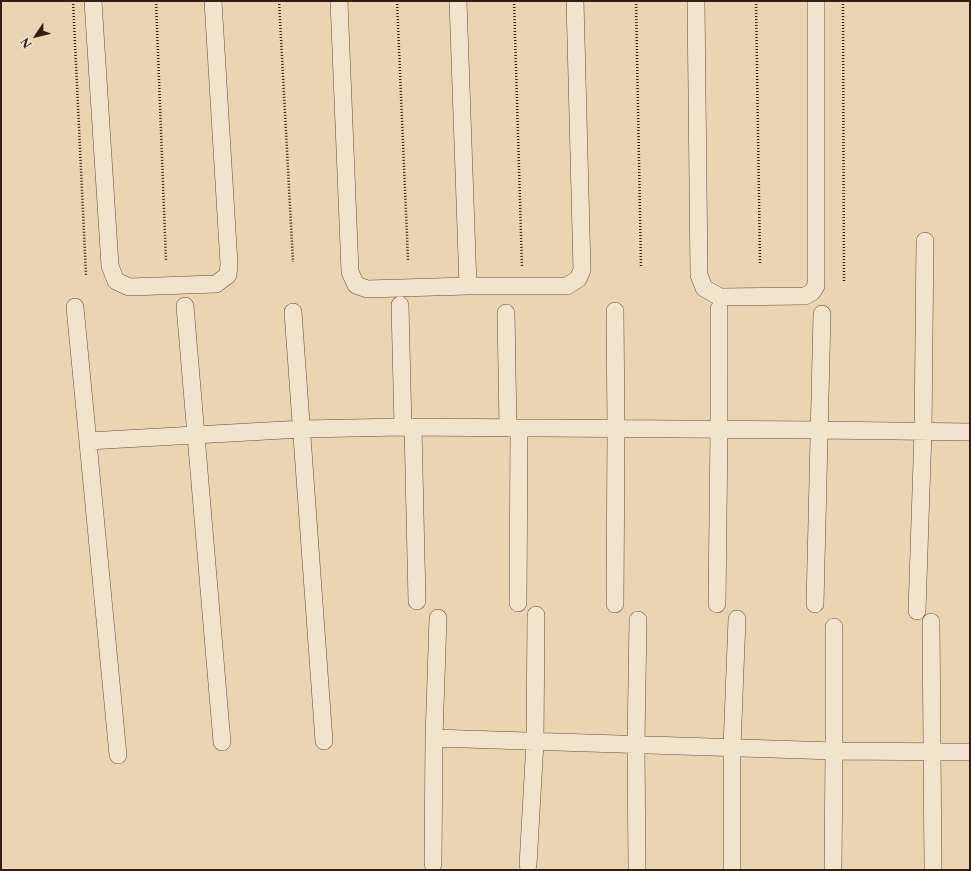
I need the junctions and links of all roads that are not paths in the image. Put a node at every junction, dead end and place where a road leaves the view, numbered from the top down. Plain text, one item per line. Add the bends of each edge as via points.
1 (93, 1) edge
2 (213, 1) edge
3 (338, 1) edge
4 (458, 1) edge
5 (574, 1) edge
6 (696, 1) edge
7 (816, 1) edge
8 (925, 241) dead end
9 (468, 286) junction
10 (400, 305) dead end
11 (185, 306) dead end
12 (75, 307) dead end
13 (719, 309) dead end
14 (615, 311) dead end
15 (293, 312) dead end
16 (506, 313) dead end
17 (822, 314) dead end
18 (408, 427) junction
19 (513, 428) junction
20 (616, 428) junction
21 (302, 429) junction
22 (719, 429) junction
23 (819, 430) junction
24 (923, 431) junction
25 (970, 432) edge
26 (196, 435) junction
27 (88, 441) junction
28 (417, 601) dead end
29 (518, 603) dead end
30 (615, 604) dead end
31 (717, 604) dead end
32 (815, 604) dead end
33 (917, 611) dead end
34 (536, 615) dead end
35 (438, 618) dead end
36 (736, 619) dead end
37 (638, 620) dead end
38 (931, 622) dead end
39 (834, 627) dead end
40 (434, 738) junction
41 (324, 741) dead end
42 (222, 742) dead end
43 (535, 742) junction
44 (636, 744) junction
45 (732, 747) junction
46 (834, 751) junction
47 (932, 752) junction
48 (970, 752) edge
49 (118, 755) dead end
50 (433, 864) dead end
51 (528, 865) dead end
52 (732, 869) dead end
53 (637, 870) edge
54 (833, 870) edge
55 (933, 870) edge

1 - 2 street via 110,266 116,281 129,287 216,284 228,275 229,256
3 - 9 street via 350,272 356,285 367,289
4 - 9 street
5 - 9 street via 582,270 578,279 567,286
6 - 7 street via 699,275 704,288 720,297 805,296 816,286
8 - 24 street
10 - 18 street
11 - 26 street
12 - 27 street
13 - 22 street
14 - 20 street
15 - 21 street
16 - 19 street
17 - 23 street
18 - 19 street
18 - 21 street
18 - 28 street
19 - 20 street
19 - 29 street
20 - 22 street
20 - 30 street
21 - 26 street
21 - 41 street
22 - 23 street
22 - 31 street
23 - 24 street
23 - 32 street
24 - 25 street
24 - 33 street
26 - 27 street
26 - 42 street
27 - 49 street
34 - 43 street
35 - 40 street
36 - 45 street
37 - 44 street
38 - 47 street
39 - 46 street
40 - 43 street
40 - 50 street
43 - 44 street
43 - 51 street
44 - 45 street
44 - 53 street
45 - 46 street
45 - 52 street
46 - 47 street
46 - 54 street
47 - 48 street
47 - 55 street

